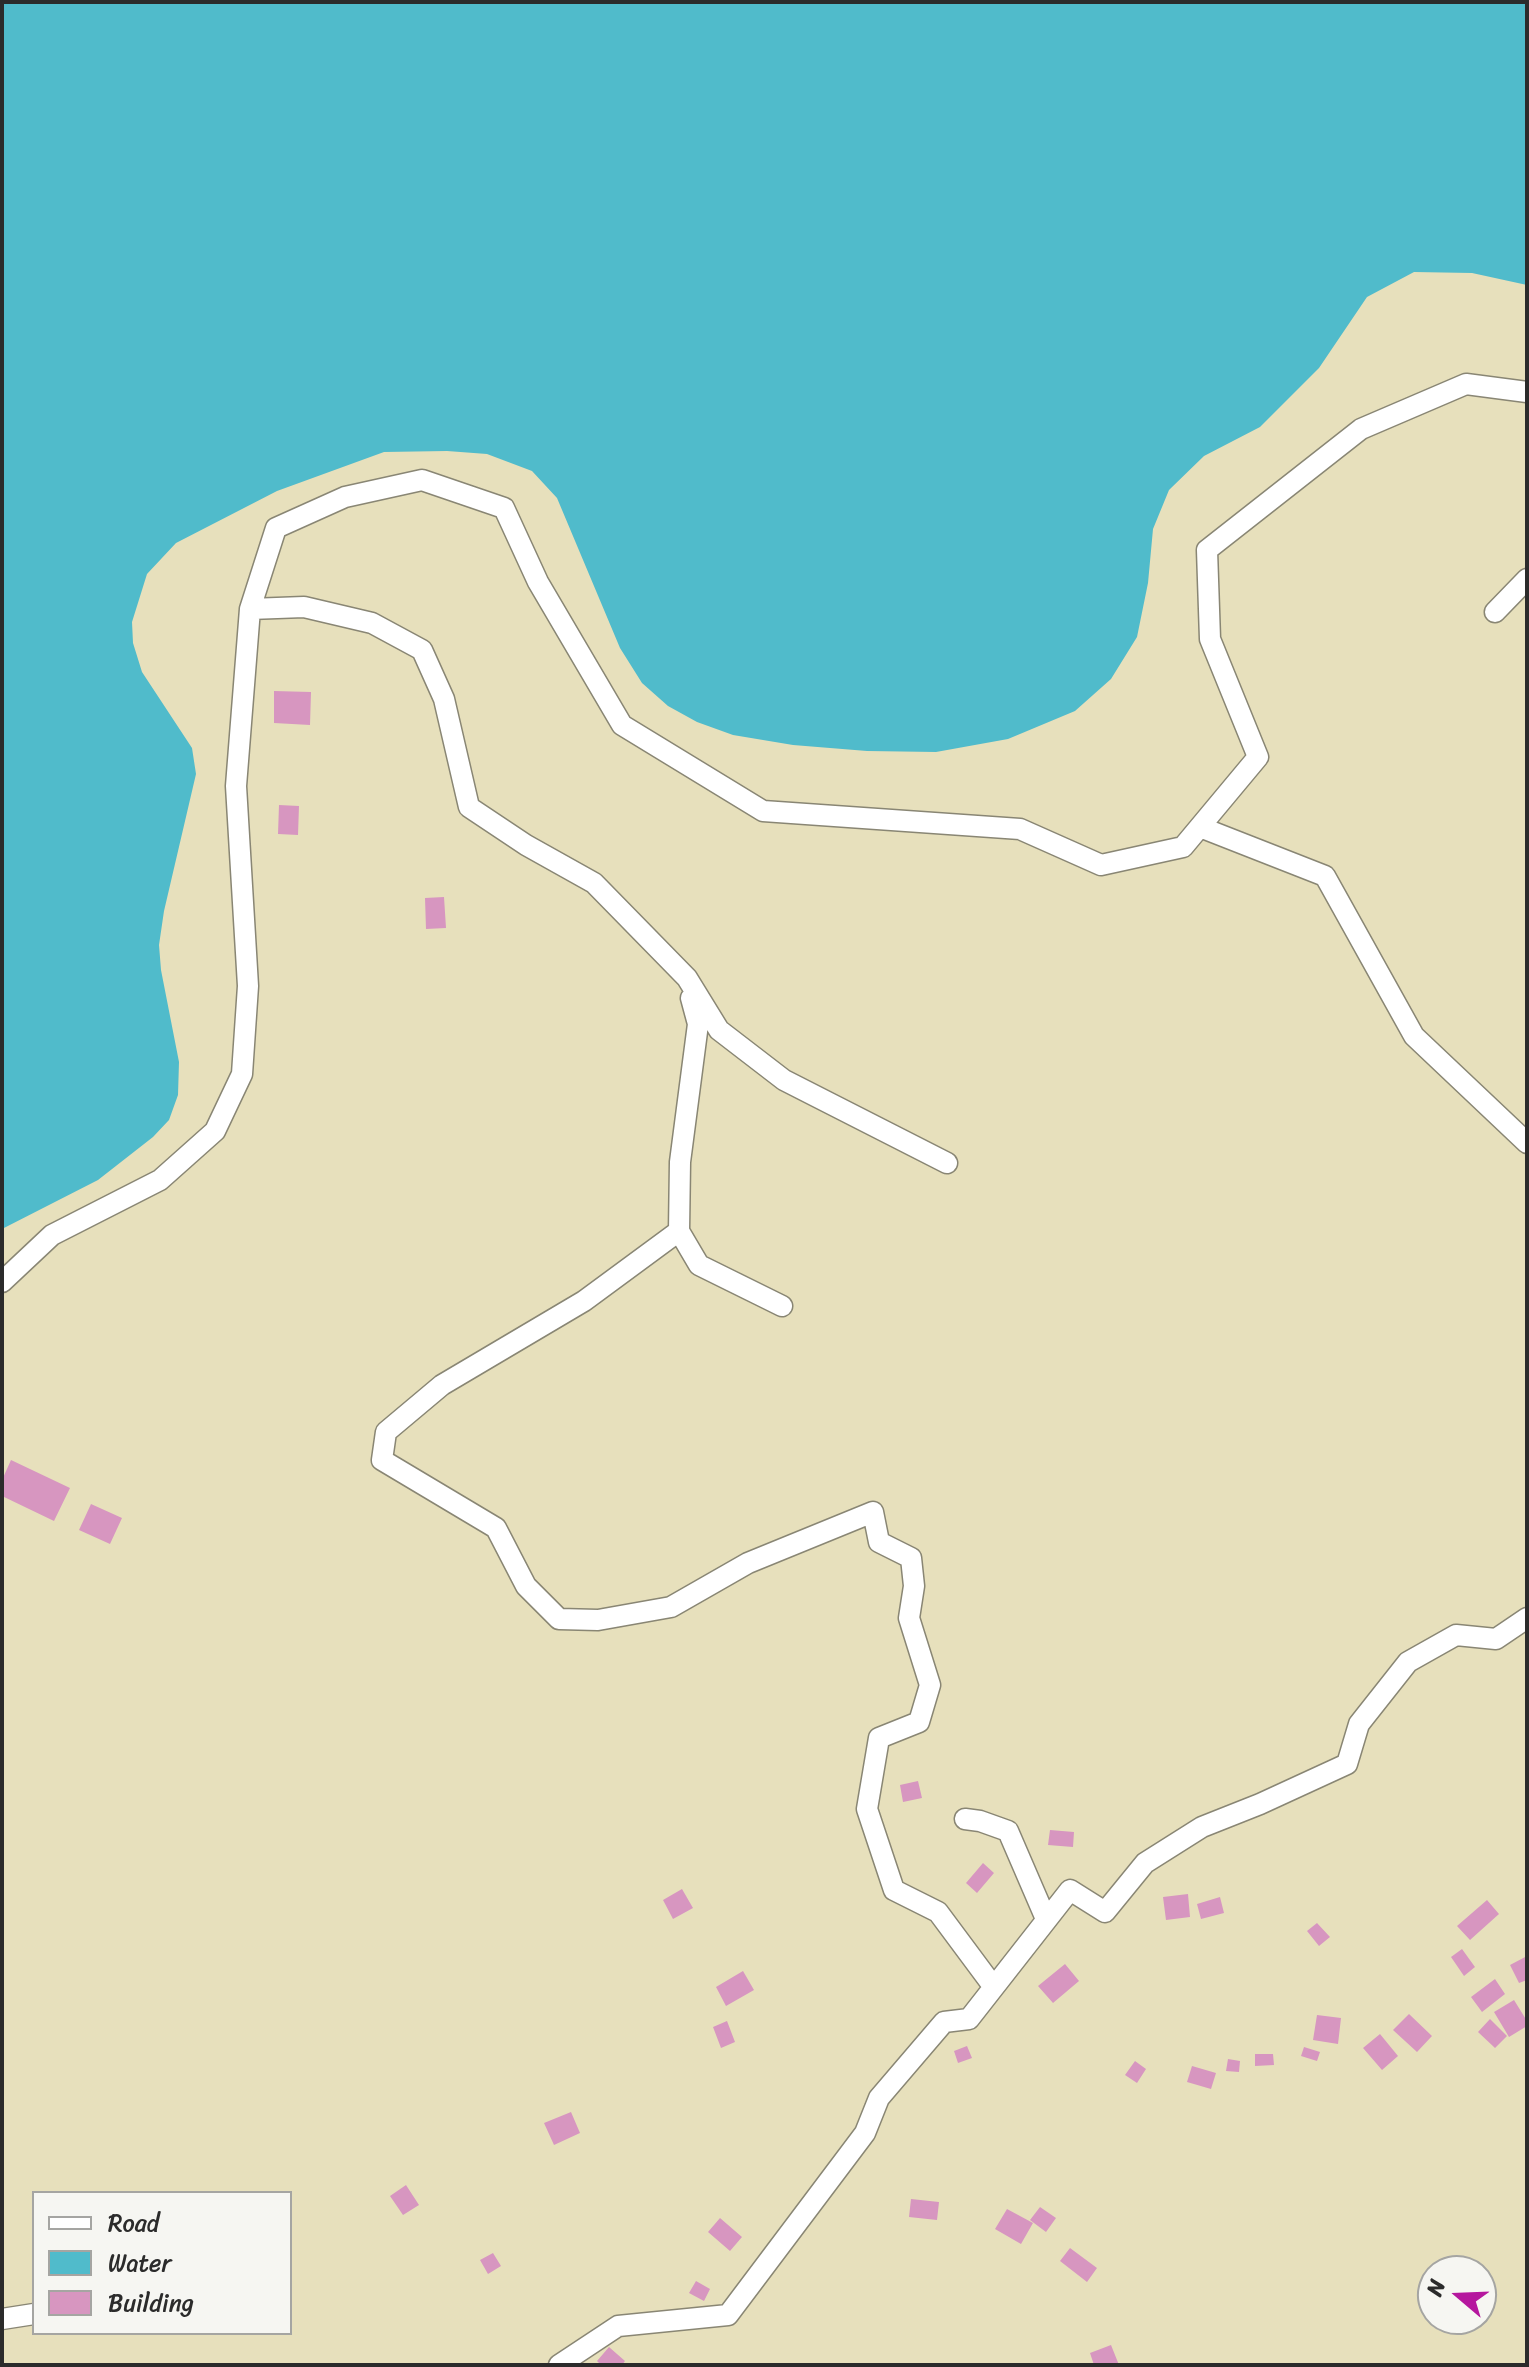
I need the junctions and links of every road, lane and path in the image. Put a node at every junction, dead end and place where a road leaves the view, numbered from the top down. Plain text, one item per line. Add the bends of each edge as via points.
1 (1527, 392) edge
2 (1527, 579) edge
3 (250, 609) junction
4 (1495, 612) dead end
5 (1200, 827) junction
6 (687, 978) junction
7 (1527, 1143) edge
8 (947, 1163) dead end
9 (679, 1231) junction
10 (2, 1282) edge
11 (782, 1306) dead end
12 (1527, 1618) edge
13 (965, 1819) dead end
14 (1046, 1919) junction
15 (993, 1986) junction
16 (32, 2314) edge
17 (2, 2319) edge
18 (559, 2365) edge

1 - 5 street via 1466,384 1361,429 1207,550 1210,639 1258,757
2 - 4 street
3 - 5 street via 276,528 345,497 422,480 504,508 538,582 622,725 763,811 1020,829 1101,865 1183,847
3 - 6 street via 304,607 372,623 422,650 444,699 469,807 594,883
3 - 10 street via 236,786 248,986 242,1074 215,1131 160,1180 52,1235
5 - 7 street via 1325,876 1414,1036
6 - 8 street via 719,1030 784,1080
6 - 9 street via 698,1024 680,1162
9 - 11 street via 699,1265
9 - 15 street via 584,1301 442,1385 386,1432 382,1460 496,1528 526,1586 559,1619 598,1620 671,1607 748,1563 873,1512 879,1542 911,1558 909,1618 930,1685 919,1722 879,1738 867,1809 894,1890 938,1912
12 - 14 street via 1496,1639 1456,1635 1408,1662 1359,1724 1347,1764 1202,1827 1145,1863 1105,1912 1070,1890
13 - 14 street via 1008,1831
14 - 15 street
15 - 18 street via 969,2019 944,2022 879,2098 865,2133 728,2315 618,2326
16 - 17 street

